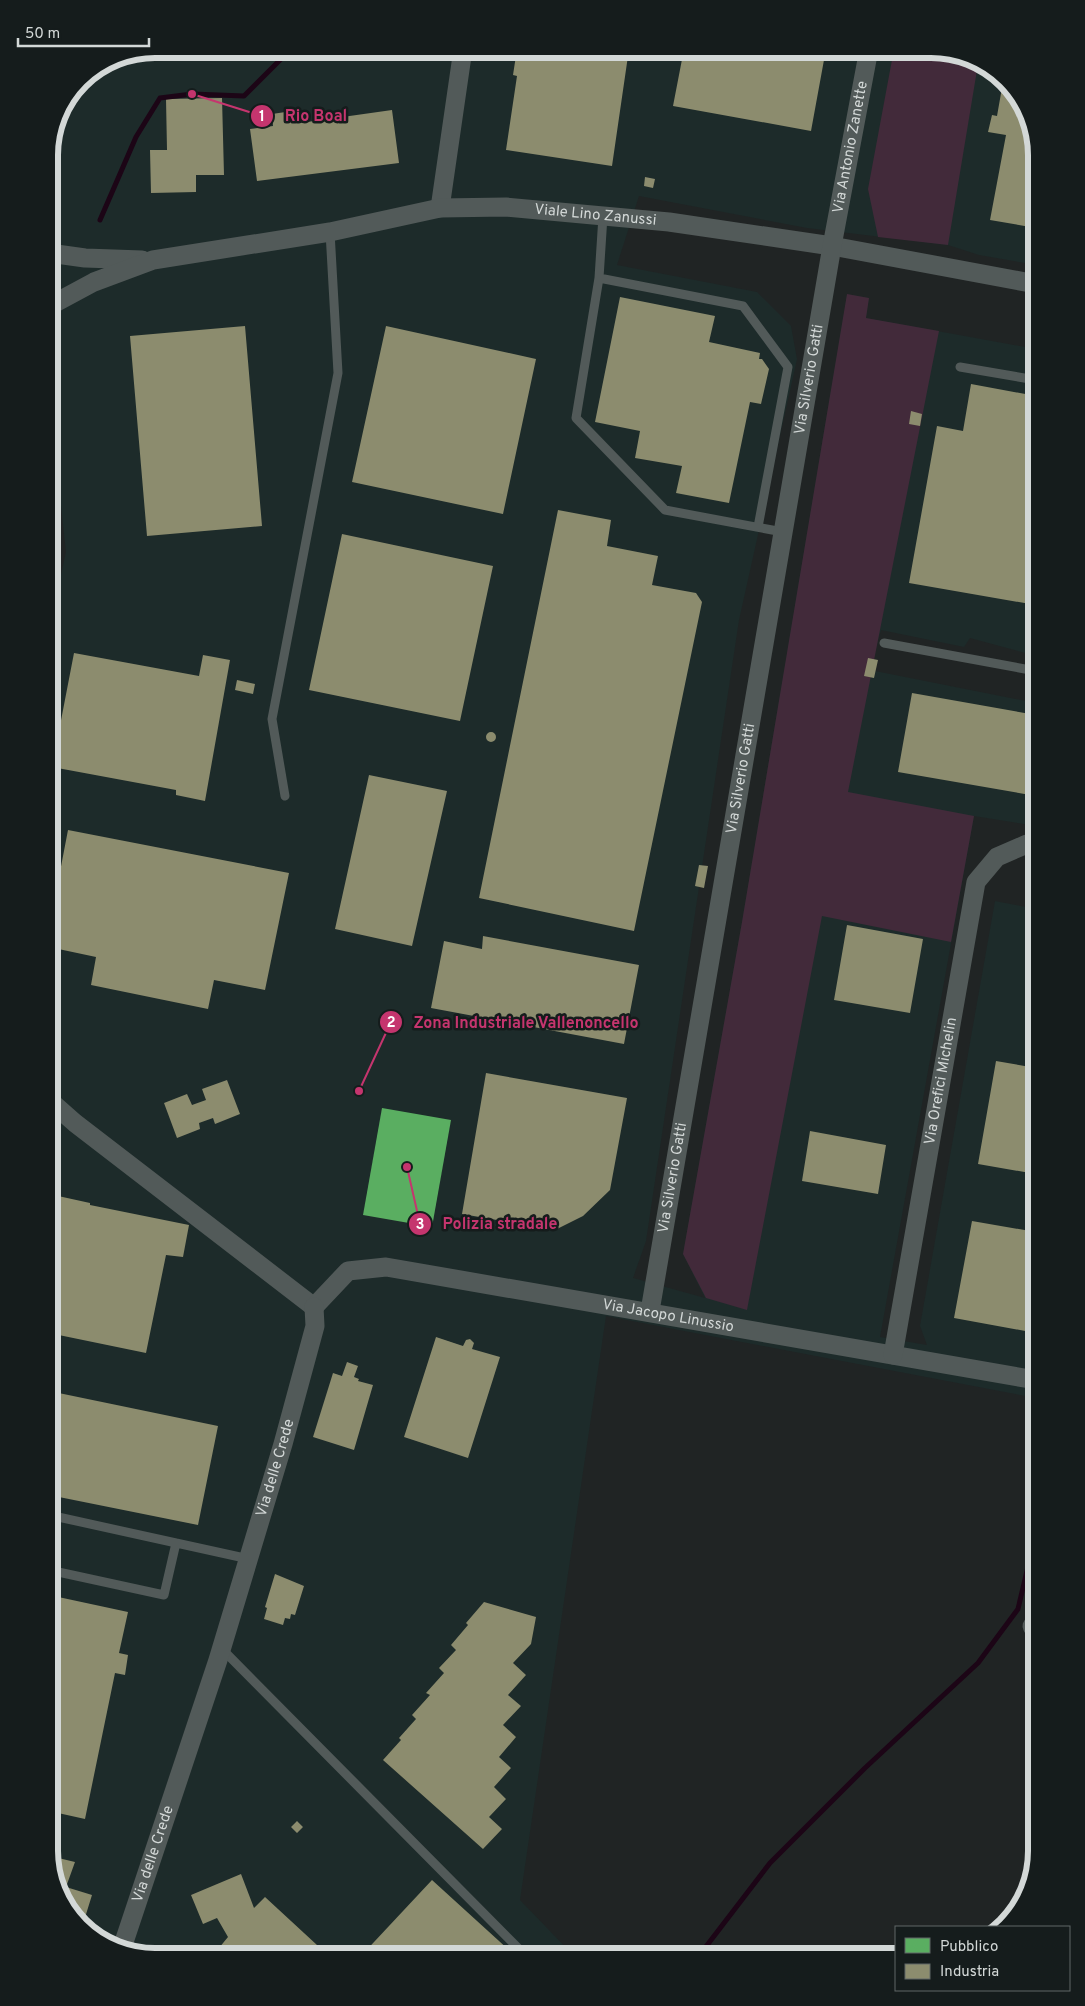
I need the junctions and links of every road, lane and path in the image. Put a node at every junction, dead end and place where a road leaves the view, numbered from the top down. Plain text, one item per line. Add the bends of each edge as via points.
1 (462, 58) edge
2 (867, 58) edge
3 (440, 208) junction
4 (603, 216) junction
5 (330, 232) junction
6 (832, 246) junction
7 (58, 254) edge
8 (153, 260) junction
9 (599, 278) junction
10 (1028, 283) edge
11 (58, 301) edge
12 (960, 367) dead end
13 (1028, 379) edge
14 (758, 527) junction
15 (783, 532) junction
16 (884, 644) dead end
17 (1028, 670) edge
18 (285, 796) dead end
19 (1028, 844) edge
20 (58, 1108) edge
21 (314, 1307) junction
22 (650, 1311) junction
23 (893, 1355) junction
24 (1028, 1379) edge
25 (58, 1517) edge
26 (176, 1543) junction
27 (249, 1559) junction
28 (58, 1572) edge
29 (222, 1649) junction
30 (124, 1943) edge
31 (518, 1948) edge

1 - 3 street
2 - 6 street, Via Antonio Zanette
3 - 4 street, Viale Lino Zanussi via 506,207
3 - 5 street, Viale Lino Zanussi
4 - 6 street, Viale Lino Zanussi via 669,222
4 - 9 lane
5 - 8 street, Viale Lino Zanussi
5 - 18 lane via 338,373 272,719
6 - 10 street, Viale Lino Zanussi
6 - 15 street, Via Silverio Gatti
7 - 8 street, Viale Lino Zanussi
8 - 11 street, Viale Lino Zanussi via 94,282
9 - 14 lane via 576,418 664,510
9 - 14 lane via 743,306 788,367
12 - 13 lane
14 - 15 lane
15 - 22 street, Via Silverio Gatti
16 - 17 lane
19 - 23 street, Via Orefici Michelin via 997,857 976,882
20 - 21 street
21 - 22 street, Via Jacopo Linussio via 348,1272 386,1267
21 - 27 street, Via delle Crede via 315,1326
22 - 23 street, Via Jacopo Linussio
23 - 24 street, Via Jacopo Linussio
25 - 26 lane
26 - 27 lane
26 - 28 lane via 164,1595
27 - 29 street, Via delle Crede
29 - 30 street, Via delle Crede
29 - 31 lane

